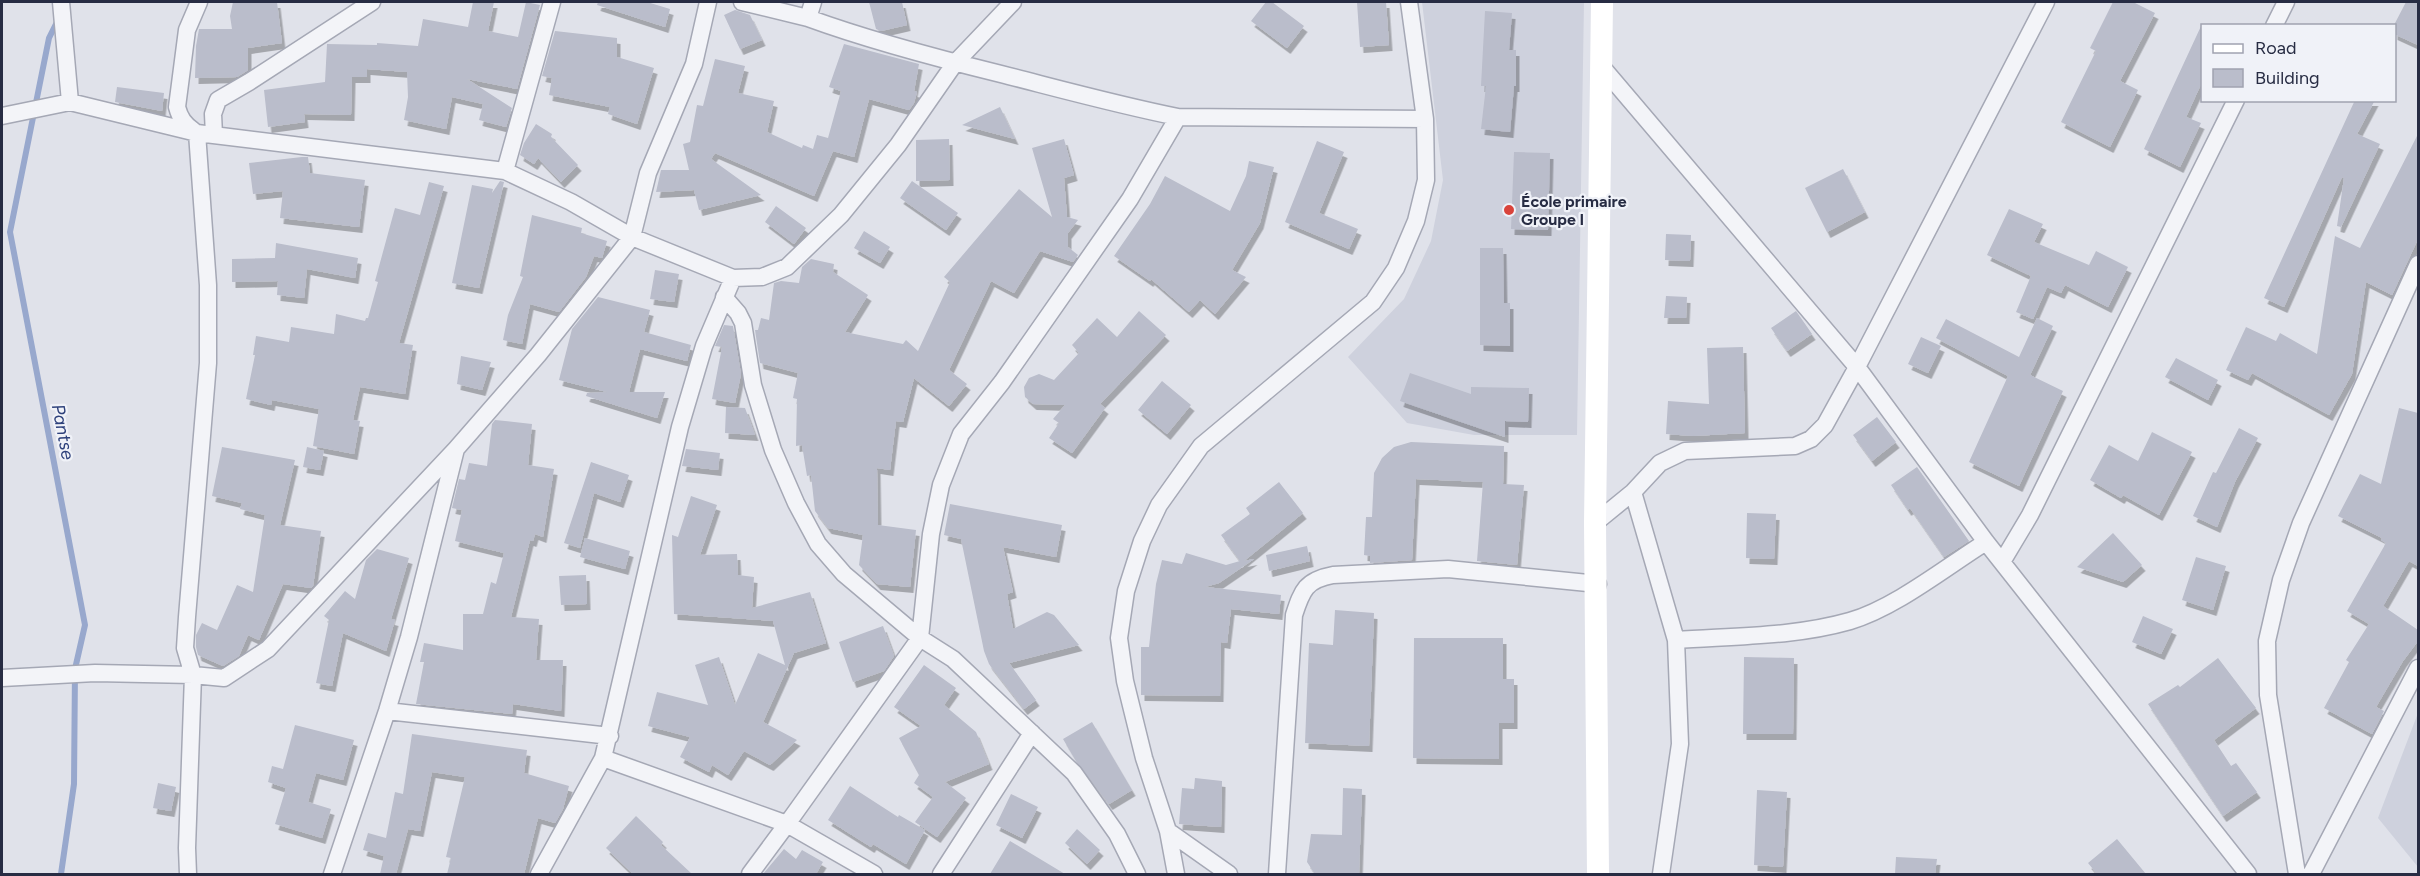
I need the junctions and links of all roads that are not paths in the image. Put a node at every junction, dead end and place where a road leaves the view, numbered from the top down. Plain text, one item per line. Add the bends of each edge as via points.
1 (61, 2) edge
2 (199, 2) edge
3 (372, 2) edge
4 (552, 2) edge
5 (708, 2) edge
6 (742, 2) edge
7 (1013, 2) edge
8 (1409, 2) edge
9 (1602, 2) edge
10 (2046, 2) edge
11 (2286, 2) edge
12 (810, 10) edge
13 (2275, 24) edge
14 (955, 63) junction
15 (1602, 67) junction
16 (70, 102) junction
17 (2235, 102) edge
18 (2, 116) edge
19 (1178, 117) junction
20 (1425, 119) junction
21 (206, 134) junction
22 (505, 171) junction
23 (632, 237) junction
24 (2418, 264) edge
25 (733, 278) junction
26 (724, 297) junction
27 (1857, 367) junction
28 (456, 449) junction
29 (1633, 492) junction
30 (1595, 523) junction
31 (1986, 542) junction
32 (2002, 562) junction
33 (1598, 584) junction
34 (920, 638) junction
35 (1676, 639) junction
36 (2418, 668) edge
37 (193, 675) junction
38 (2, 678) edge
39 (387, 711) junction
40 (1032, 733) junction
41 (610, 736) junction
42 (603, 758) junction
43 (787, 824) junction
44 (1168, 831) junction
45 (188, 874) edge
46 (332, 874) edge
47 (539, 874) edge
48 (750, 874) edge
49 (874, 874) edge
50 (941, 874) edge
51 (1137, 874) edge
52 (1176, 874) edge
53 (1229, 874) edge
54 (1276, 874) edge
55 (1598, 874) edge
56 (1661, 874) edge
57 (2248, 874) edge
58 (2297, 874) edge
59 (2311, 874) edge

1 - 16 street
2 - 21 street via 187,30 177,107 186,126
3 - 21 street via 218,100
4 - 22 street
5 - 23 street via 694,64 648,173
6 - 12 street
7 - 14 street
8 - 20 street
9 - 15 street
10 - 27 street
11 - 13 street
12 - 14 street
14 - 19 street
14 - 25 street via 898,145 834,223 787,267 762,277
15 - 27 street
15 - 30 street
16 - 18 street
16 - 21 street
17 - 32 street via 2030,515
19 - 20 street
19 - 34 street via 1130,199 961,434 941,485 931,534
20 - 44 street via 1426,180 1416,221 1396,268 1372,302 1201,446 1159,505 1142,541 1126,591 1119,638 1144,758
21 - 22 street
21 - 37 street via 208,363 185,648
22 - 23 street
23 - 25 street
23 - 28 street via 538,355
24 - 58 street via 2301,523 2266,641 2268,695
25 - 26 street
26 - 34 street via 743,323 753,385 773,450 818,544 844,574
26 - 41 street via 704,346 680,427
27 - 29 street via 1825,425 1811,440 1795,446 1685,451 1660,463
27 - 31 street
28 - 37 street via 268,649 224,678
28 - 39 street
29 - 30 street
29 - 35 street
30 - 33 street
31 - 32 street
31 - 35 street via 1893,601 1852,620 1802,632
32 - 57 street
33 - 54 street via 1448,569 1316,578 1302,592 1294,615
33 - 55 street
34 - 40 street via 953,660
34 - 43 street
35 - 56 street via 1680,744
36 - 59 street
37 - 38 street via 95,673
37 - 45 street
39 - 41 street
39 - 46 street
40 - 50 street
40 - 51 street via 1074,773 1117,834
41 - 42 street
42 - 43 street
42 - 47 street
43 - 48 street
43 - 49 street
44 - 52 street
44 - 53 street

